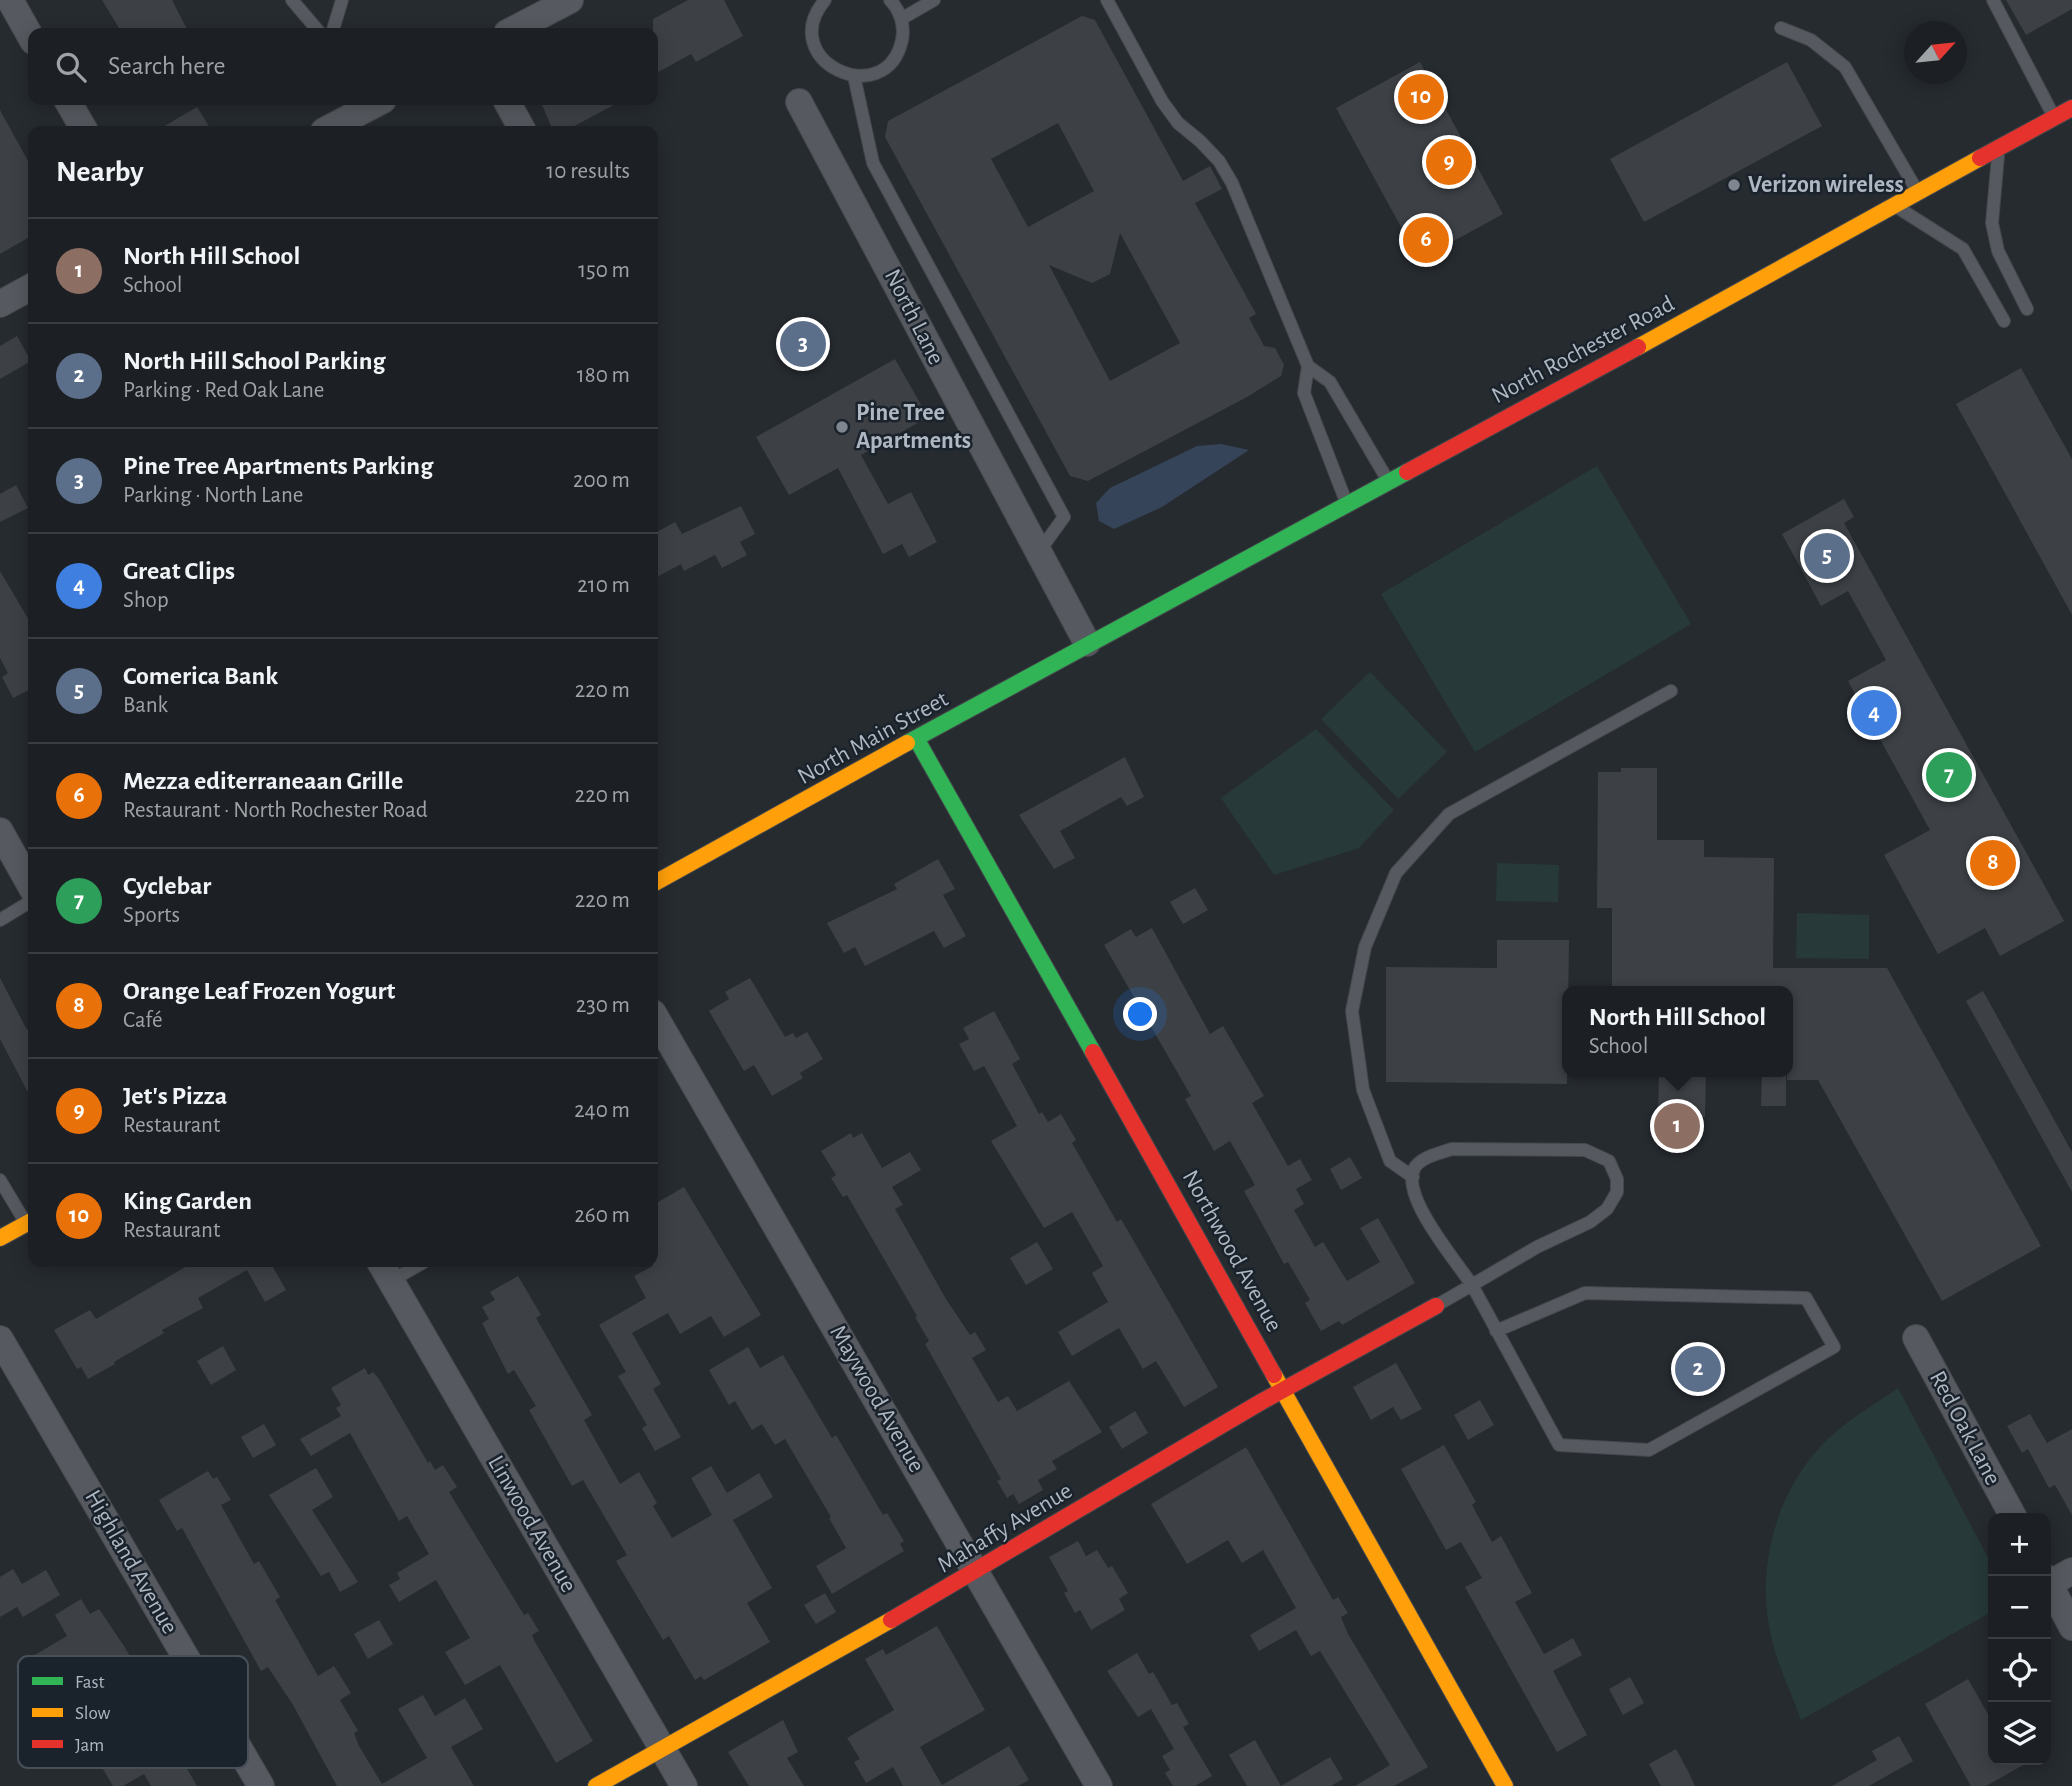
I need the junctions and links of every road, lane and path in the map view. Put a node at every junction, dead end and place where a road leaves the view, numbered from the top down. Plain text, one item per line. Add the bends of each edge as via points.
1 (10, 0) edge
2 (292, 0) edge
3 (342, 0) edge
4 (569, 0) edge
5 (825, 0) edge
6 (890, 0) edge
7 (934, 0) edge
8 (1107, 0) edge
9 (1993, 0) edge
10 (901, 19) junction
11 (316, 28) edge
12 (334, 28) edge
13 (516, 28) edge
14 (1781, 28) dead end
15 (28, 32) edge
16 (854, 76) junction
17 (799, 102) dead end
18 (70, 105) edge
19 (364, 105) edge
20 (509, 105) edge
21 (2072, 108) edge
22 (2054, 117) junction
23 (82, 126) edge
24 (332, 126) edge
25 (520, 126) edge
26 (1998, 148) junction
27 (1918, 192) junction
28 (1894, 205) junction
29 (28, 289) edge
30 (0, 304) edge
31 (2027, 309) dead end
32 (2004, 321) dead end
33 (1308, 366) junction
34 (1387, 480) junction
35 (1347, 503) junction
36 (1038, 553) junction
37 (1114, 629) joint
38 (1087, 643) junction
39 (1671, 691) dead end
40 (917, 740) junction
41 (0, 831) edge
42 (28, 881) edge
43 (658, 881) edge
44 (28, 903) edge
45 (0, 920) edge
46 (658, 1022) edge
47 (1413, 1177) junction
48 (0, 1180) edge
49 (28, 1221) edge
50 (28, 1223) edge
51 (0, 1238) edge
52 (386, 1271) edge
53 (1472, 1285) junction
54 (1436, 1306) joint
55 (1496, 1331) junction
56 (1916, 1338) dead end
57 (0, 1339) edge
58 (1283, 1390) junction
59 (2011, 1513) edge
60 (977, 1572) junction
61 (2056, 1578) edge
62 (2072, 1627) edge
63 (185, 1656) edge
64 (662, 1748) junction
65 (248, 1764) edge
66 (261, 1786) edge
67 (596, 1786) edge
68 (684, 1786) edge
69 (1100, 1786) edge
70 (1505, 1786) edge

1 - 15 street
2 - 11 lane
3 - 12 lane
4 - 13 street
5 - 16 lane via 813,23 818,53 839,73
6 - 10 lane
7 - 10 lane
8 - 33 lane via 1162,101 1178,123 1219,161 1232,183
9 - 22 lane
10 - 16 lane via 903,33 892,60 875,72
14 - 27 lane via 1811,40 1845,67
16 - 36 lane via 873,163 1064,517
17 - 36 street, North Lane
18 - 23 street
19 - 24 street
20 - 25 street
21 - 22 street, North Rochester Road
22 - 26 street, North Rochester Road
26 - 27 street, North Rochester Road
26 - 31 lane via 1992,223 1998,251
27 - 28 street, North Rochester Road
28 - 32 lane via 1963,250
28 - 34 street, North Rochester Road
29 - 30 street
33 - 34 lane via 1330,383
33 - 35 lane via 1304,393
34 - 35 street, North Rochester Road
35 - 37 street, North Rochester Road
36 - 38 street, North Lane
37 - 38 street, North Main Street
38 - 40 street, North Main Street
39 - 47 lane via 1449,814 1396,873 1365,947 1353,1012 1363,1090 1390,1161
40 - 43 street, North Main Street
40 - 58 street, Northwood Avenue
41 - 42 street
44 - 45 lane
46 - 60 street, Maywood Avenue
47 - 53 lane via 1417,1204
47 - 53 lane via 1415,1168 1428,1157 1452,1149 1586,1150 1609,1161 1617,1192 1607,1209
48 - 49 lane
50 - 51 street
52 - 64 street, Linwood Avenue
53 - 54 lane
53 - 55 lane
54 - 58 street, Mahaffy Avenue
55 - 55 lane via 1586,1293 1806,1298 1834,1347 1649,1450 1559,1446
56 - 59 street, Red Oak Lane
57 - 63 street, Highland Avenue
58 - 60 street, Mahaffy Avenue
58 - 70 street, Northwood Avenue
60 - 64 street, Mahaffy Avenue
60 - 69 street, Maywood Avenue
61 - 62 street
64 - 67 street, Mahaffy Avenue
64 - 68 street, Linwood Avenue
65 - 66 street, Highland Avenue

